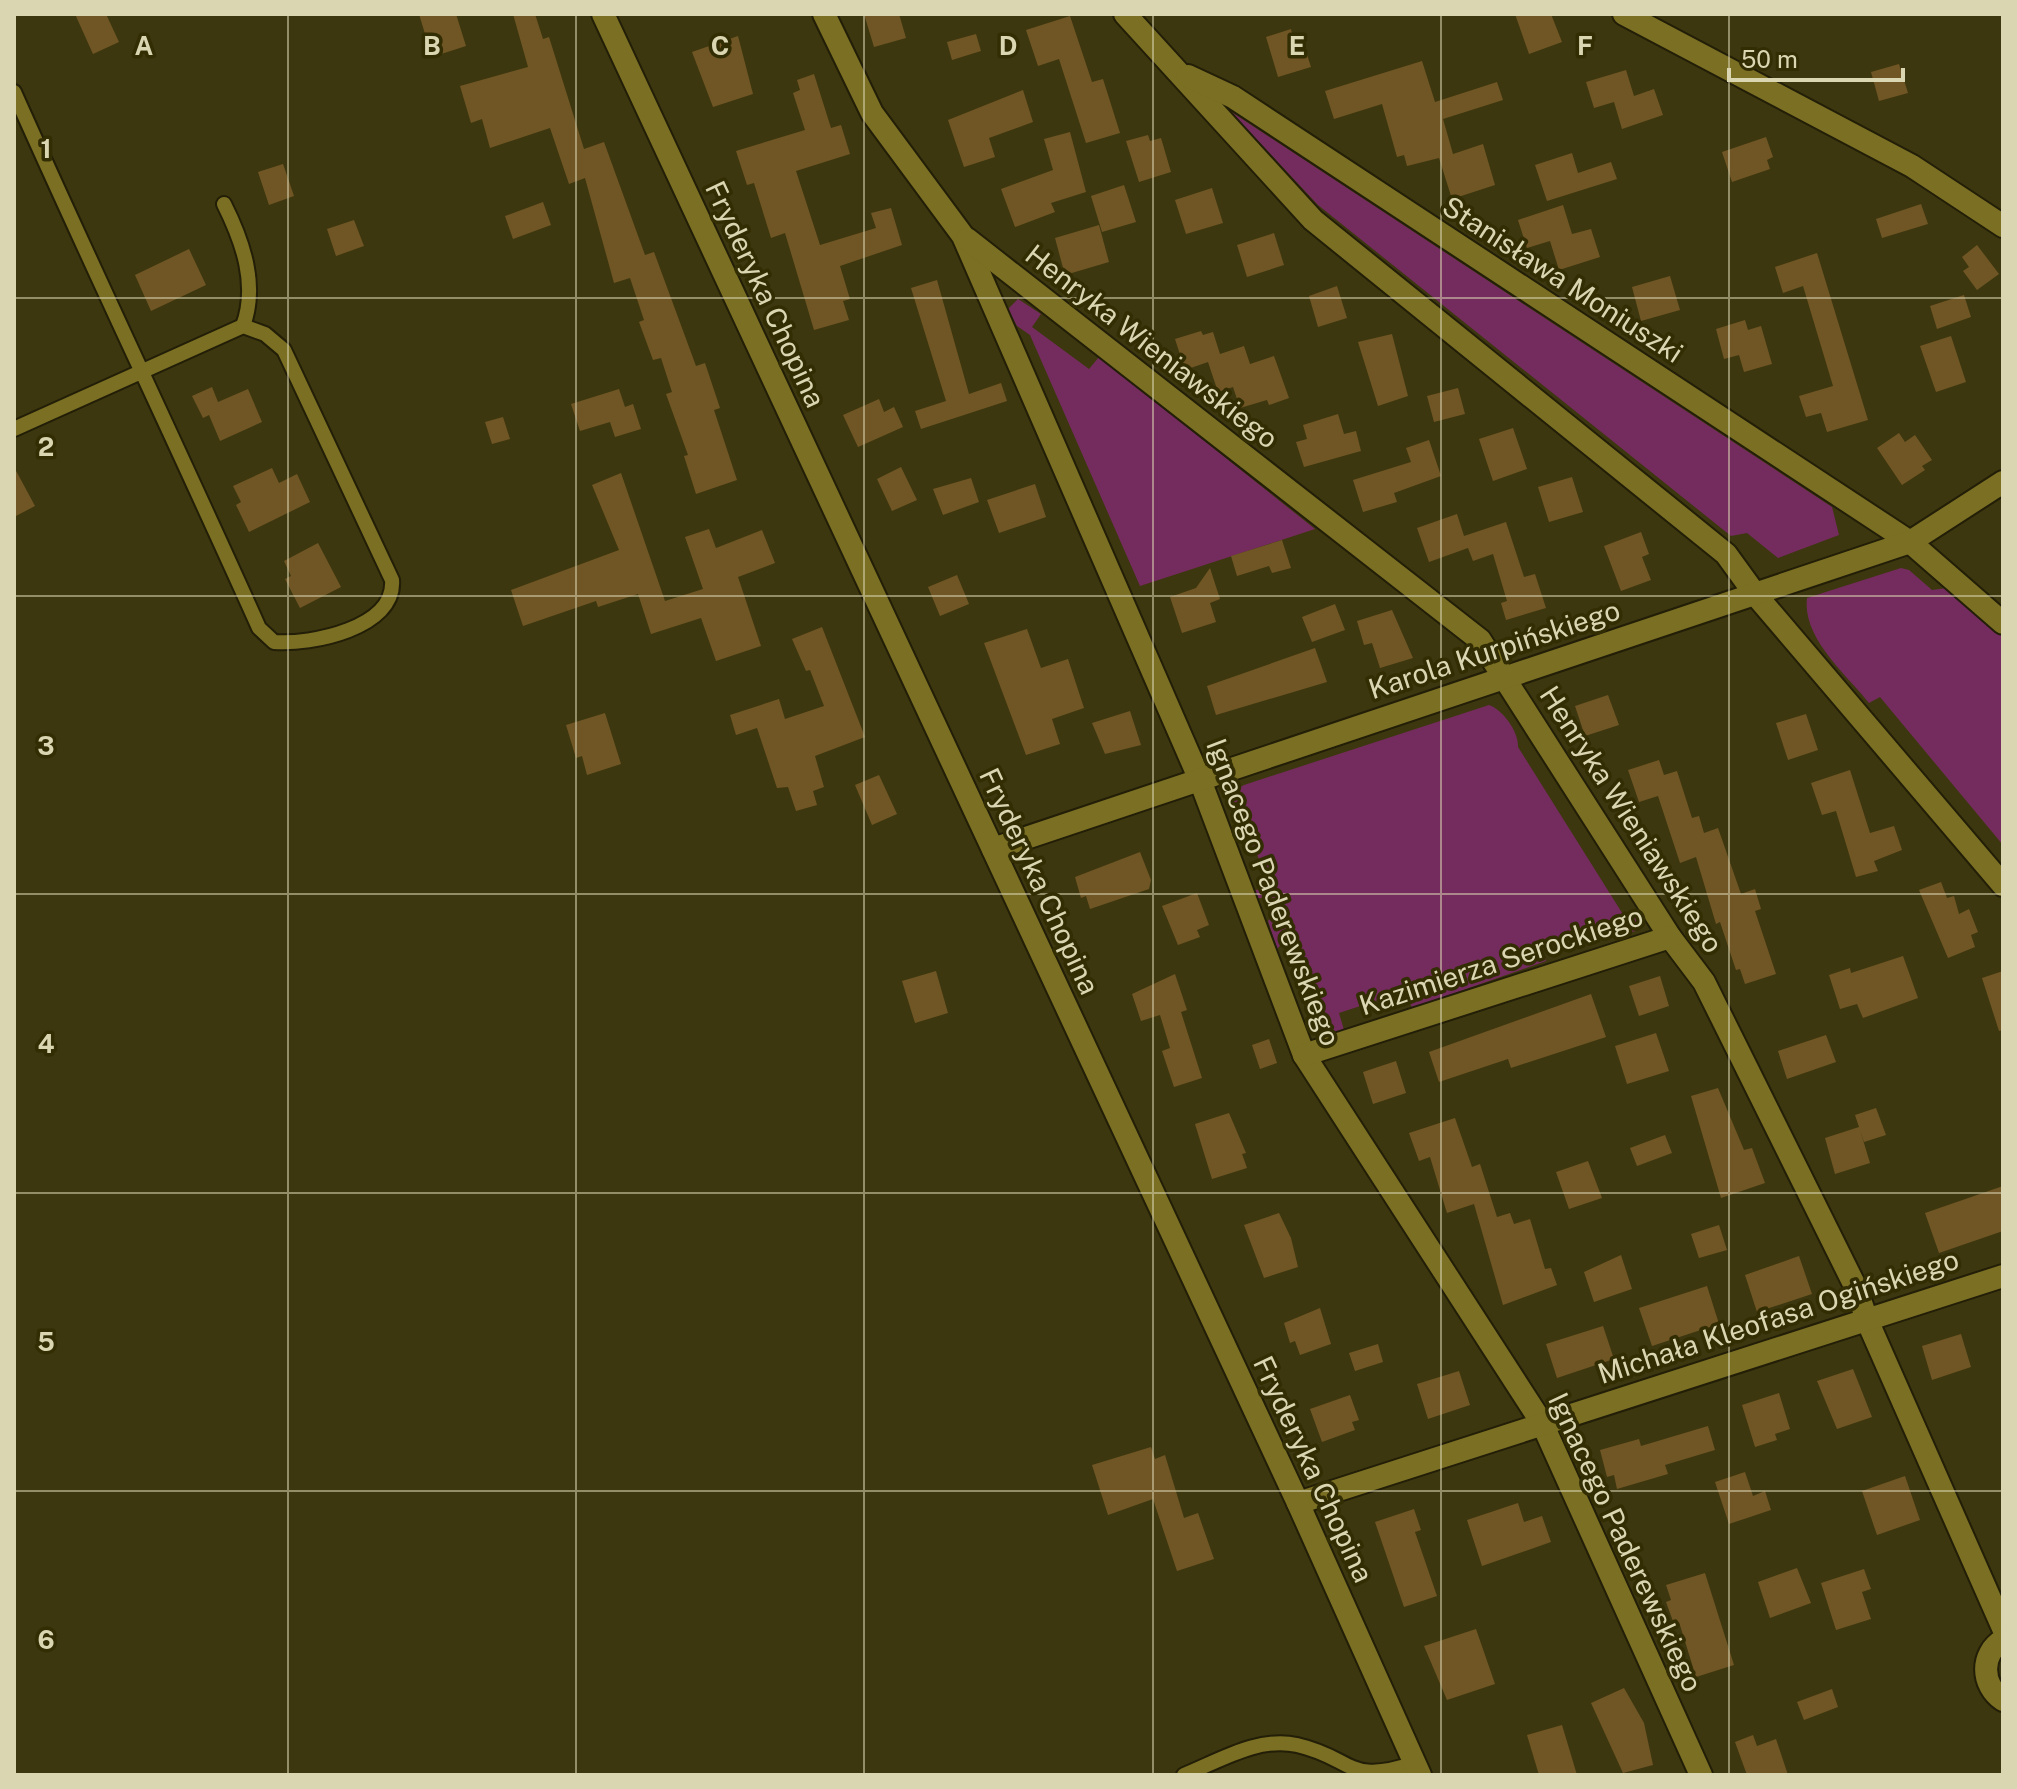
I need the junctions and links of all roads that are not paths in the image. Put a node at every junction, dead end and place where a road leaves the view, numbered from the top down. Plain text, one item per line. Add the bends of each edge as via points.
1 (603, 14) edge
2 (824, 14) edge
3 (1125, 14) edge
4 (1624, 14) edge
5 (1179, 71) junction
6 (14, 92) edge
7 (224, 204) dead end
8 (2003, 226) edge
9 (963, 236) junction
10 (243, 326) junction
11 (144, 371) junction
12 (14, 429) edge
13 (2003, 482) edge
14 (1910, 542) junction
15 (1755, 594) junction
16 (2003, 623) edge
17 (1503, 677) junction
18 (1200, 780) junction
19 (993, 849) junction
20 (2003, 885) edge
21 (1670, 937) junction
22 (1304, 1055) junction
23 (2003, 1276) edge
24 (1867, 1320) junction
25 (1542, 1423) junction
26 (1298, 1503) junction
27 (2003, 1628) edge
28 (2003, 1640) edge
29 (2003, 1700) edge
30 (1418, 1769) edge
31 (1184, 1775) edge
32 (1701, 1775) edge

1 - 19 street, Fryderyka Chopina
2 - 9 street, Ignacego Paderewskiego via 872,113
3 - 5 street, Stanisława Moniuszki
4 - 8 street via 1912,166
5 - 14 street, Stanisława Moniuszki via 1233,97
5 - 15 street, Stanisława Moniuszki via 1313,220 1726,554
6 - 11 lane via 86,256
7 - 10 lane via 250,282 251,305
9 - 17 street, Henryka Wieniawskiego via 1480,640
9 - 18 street, Ignacego Paderewskiego
10 - 11 lane
10 - 11 lane via 265,334 284,350 392,580 389,604 380,614 320,640 297,643 274,642 259,628
11 - 12 lane
13 - 14 street, Karola Kurpińskiego
14 - 15 street, Karola Kurpińskiego
14 - 16 street, Stanisława Moniuszki
15 - 17 street, Karola Kurpińskiego
15 - 20 street, Stanisława Moniuszki
17 - 18 street, Karola Kurpińskiego
17 - 21 street, Henryka Wieniawskiego
18 - 19 street, Karola Kurpińskiego
18 - 22 street, Ignacego Paderewskiego
19 - 26 street, Fryderyka Chopina
21 - 22 street, Kazimierza Serockiego
21 - 24 street, Henryka Wieniawskiego via 1704,982
22 - 25 street, Ignacego Paderewskiego
23 - 24 street, Michała Kleofasa Ogińskiego
24 - 25 street, Michała Kleofasa Ogińskiego
24 - 27 street, Henryka Wieniawskiego
25 - 26 street, Michała Kleofasa Ogińskiego
25 - 32 street, Ignacego Paderewskiego
26 - 30 street, Fryderyka Chopina
28 - 29 street via 1989,1653 1986,1665 1990,1688
30 - 31 lane via 1362,1773 1297,1745 1260,1744

